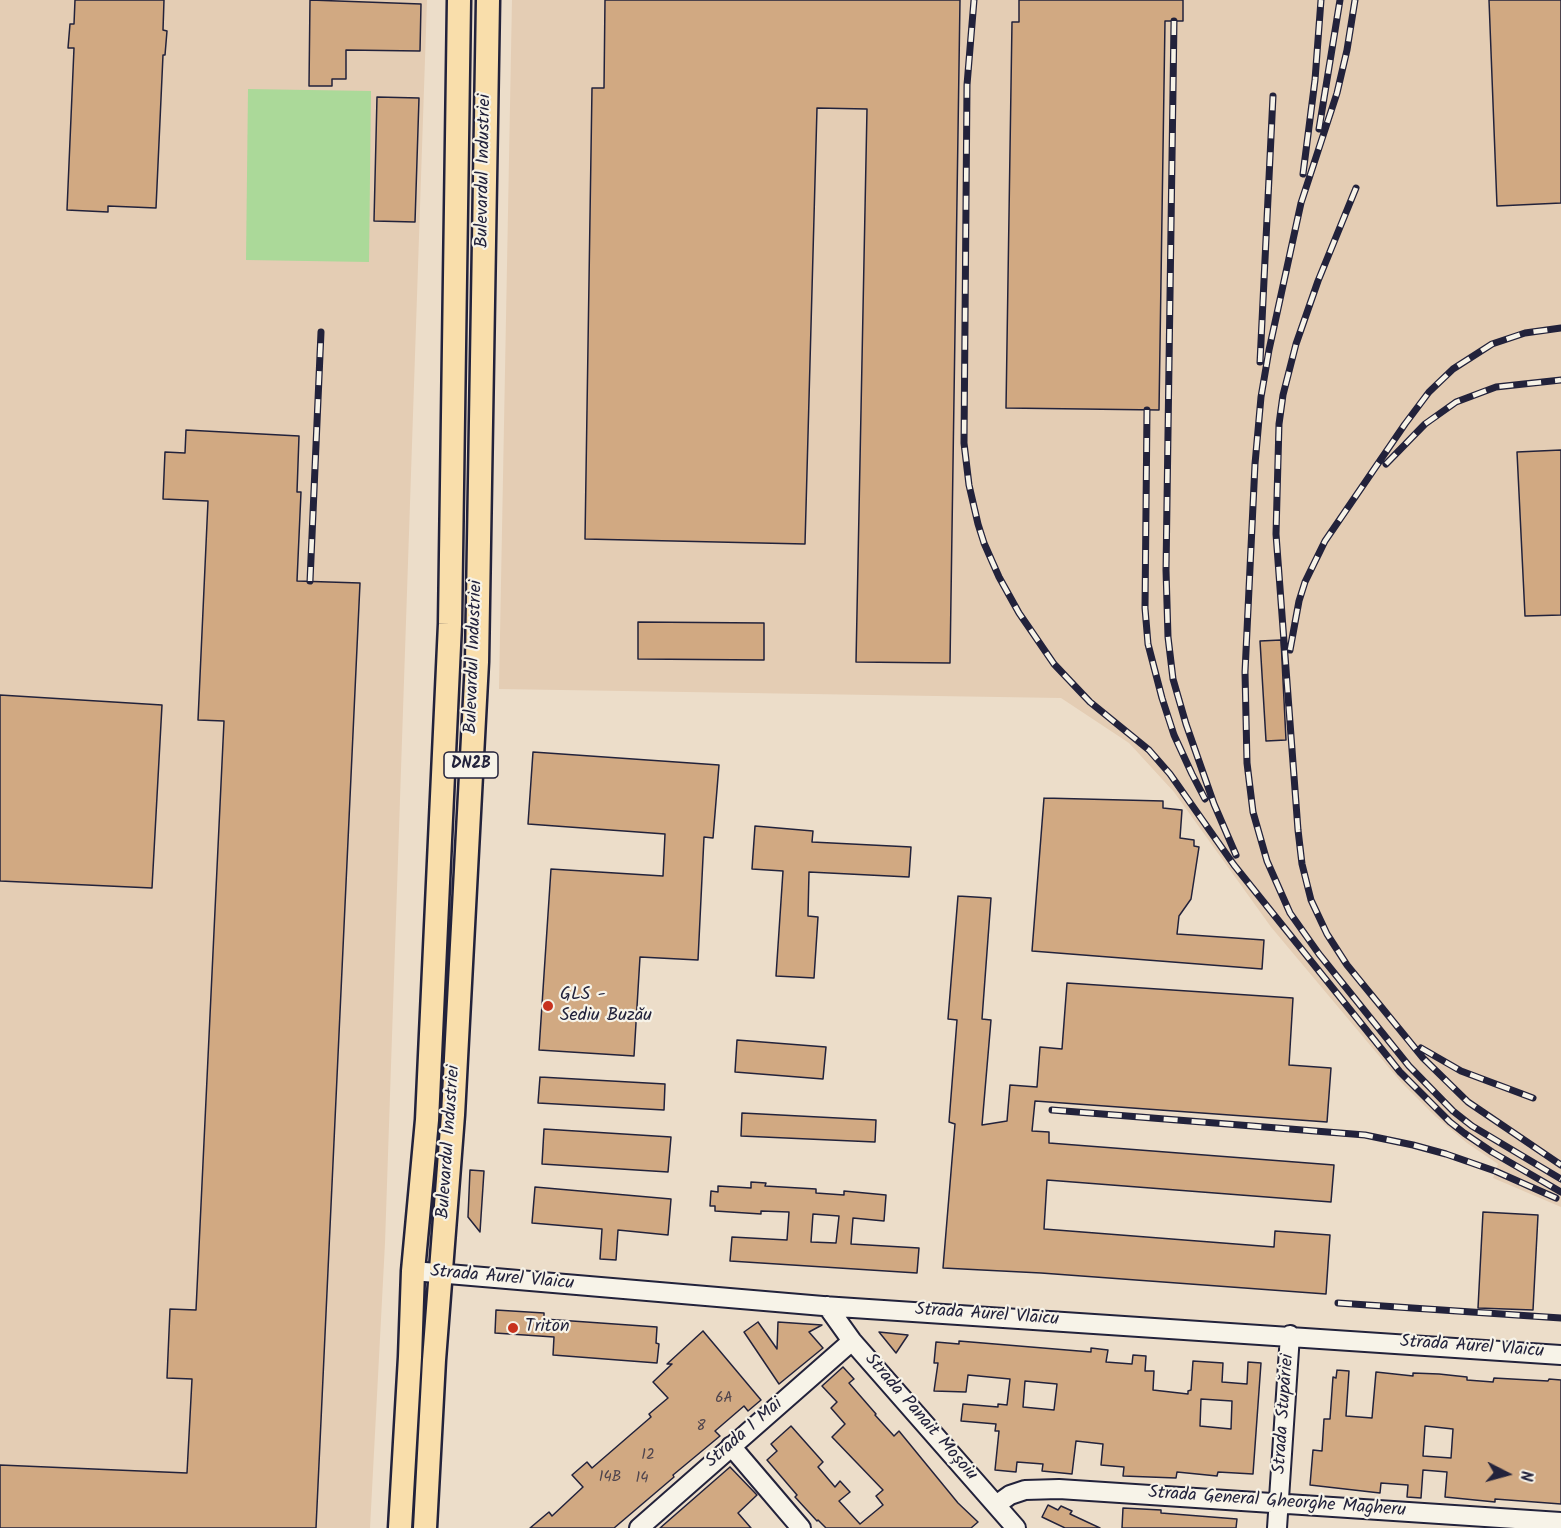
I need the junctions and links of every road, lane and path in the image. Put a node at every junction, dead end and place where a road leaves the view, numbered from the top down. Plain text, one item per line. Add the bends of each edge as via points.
1 (459, 0) edge
2 (488, 0) edge
3 (414, 1271) junction
4 (441, 1273) junction
5 (827, 1306) junction
6 (1290, 1335) junction
7 (852, 1341) junction
8 (1561, 1354) edge
9 (730, 1446) junction
10 (1279, 1502) junction
11 (996, 1505) junction
12 (1478, 1522) edge
13 (1561, 1522) edge
14 (400, 1528) edge
15 (425, 1528) edge
16 (639, 1528) edge
17 (801, 1528) edge
18 (1016, 1528) edge
19 (1277, 1528) edge

1 - 3 main road, Bulevardul Industriei / DN2B via 450,624 427,1120
2 - 4 main road, Bulevardul Industriei / DN2B via 477,662
3 - 4 street, Strada Aurel Vlaicu
3 - 14 main road, Bulevardul Industriei / DN2B
4 - 5 street, Strada Aurel Vlaicu
4 - 15 main road, Bulevardul Industriei / DN2B
5 - 6 street, Strada Aurel Vlaicu
5 - 7 street, Strada Panait Moșoiu
6 - 8 street, Strada Aurel Vlaicu
6 - 10 street, Strada Stupăriei
7 - 9 street, Strada 1 Mai
7 - 11 street, Strada Panait Moșoiu
9 - 16 street, Strada 1 Mai
9 - 17 street
10 - 11 street, Strada General Gheorghe Magheru via 1037,1489 1017,1492
10 - 12 street, Strada General Gheorghe Magheru
10 - 19 street, Strada Stupăriei
11 - 18 street, Strada Panait Moșoiu
12 - 13 street, Strada General Gheorghe Magheru

